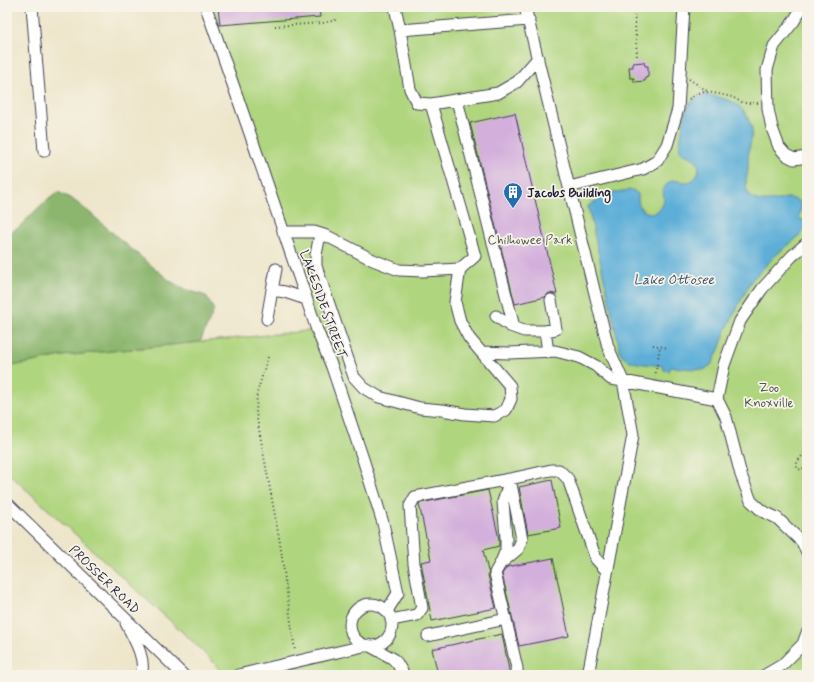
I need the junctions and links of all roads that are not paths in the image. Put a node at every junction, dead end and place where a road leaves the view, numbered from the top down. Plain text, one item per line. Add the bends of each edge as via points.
1 (32, 7) edge
2 (206, 7) edge
3 (395, 7) edge
4 (526, 7) edge
5 (684, 7) edge
6 (802, 7) edge
7 (529, 20) junction
8 (400, 30) junction
9 (538, 58) junction
10 (457, 100) junction
11 (431, 104) junction
12 (44, 151) dead end
13 (807, 157) edge
14 (569, 187) junction
15 (283, 232) junction
16 (320, 234) junction
17 (807, 244) edge
18 (276, 268) dead end
19 (460, 269) junction
20 (299, 280) junction
21 (272, 290) junction
22 (285, 292) junction
23 (306, 299) junction
24 (551, 300) dead end
25 (496, 316) dead end
26 (268, 320) dead end
27 (514, 327) junction
28 (546, 331) junction
29 (481, 352) junction
30 (548, 352) junction
31 (623, 382) junction
32 (717, 399) junction
33 (510, 479) junction
34 (7, 503) edge
35 (807, 552) edge
36 (500, 564) junction
37 (607, 571) junction
38 (122, 615) junction
39 (389, 615) junction
40 (506, 619) junction
41 (807, 633) edge
42 (428, 636) dead end
43 (368, 646) junction
44 (141, 675) edge
45 (183, 675) edge
46 (238, 675) edge
47 (404, 675) edge
48 (517, 675) edge
49 (588, 675) edge
50 (765, 675) edge

1 - 12 street
2 - 15 street, LAKESIDE STREET
3 - 8 street
4 - 7 street
5 - 14 street via 678,109 667,145 657,161 643,169
6 - 13 street via 774,46 767,70 768,103 778,146 794,159
7 - 8 street
7 - 9 street
8 - 11 street via 410,89 417,103
9 - 10 street via 517,82 498,93
9 - 14 street
10 - 11 street
10 - 27 street
11 - 19 street via 475,256
14 - 31 street via 608,347
15 - 16 street
15 - 20 street, LAKESIDE STREET
16 - 19 street via 400,270
16 - 29 street via 316,266 354,377 364,388 379,397 420,408 494,416 506,410 511,399 510,386
17 - 32 street via 792,256 762,289 740,321 724,365
18 - 21 street
19 - 29 street via 455,302 468,338
20 - 22 street
20 - 23 street, LAKESIDE STREET
21 - 22 street
21 - 26 street
22 - 23 street
23 - 39 street, LAKESIDE STREET via 332,367 383,522 398,593
24 - 28 street via 556,329
25 - 27 street
27 - 28 street via 524,331
28 - 30 street
29 - 30 street
30 - 31 street via 579,357 596,366 611,380
31 - 32 street
31 - 37 street via 633,435
32 - 35 street via 726,417 741,475 751,501 762,512 778,518 802,542
33 - 36 street via 503,502 506,550
33 - 36 street via 522,539 518,549
33 - 37 street via 551,470 558,470 568,479 596,559
33 - 39 street via 415,497 410,506 414,564 422,608 417,615
34 - 38 street, PROSSER ROAD
36 - 40 street via 495,574
37 - 49 street
38 - 44 street via 138,647 142,660
38 - 45 street, PROSSER ROAD
39 - 43 street via 392,623 389,636 378,645
39 - 43 street via 381,606 374,604 360,606 355,611 349,624 350,631 354,638
40 - 42 street
40 - 48 street via 518,668
41 - 50 street via 803,644 782,665
43 - 46 street
43 - 47 street via 392,658

